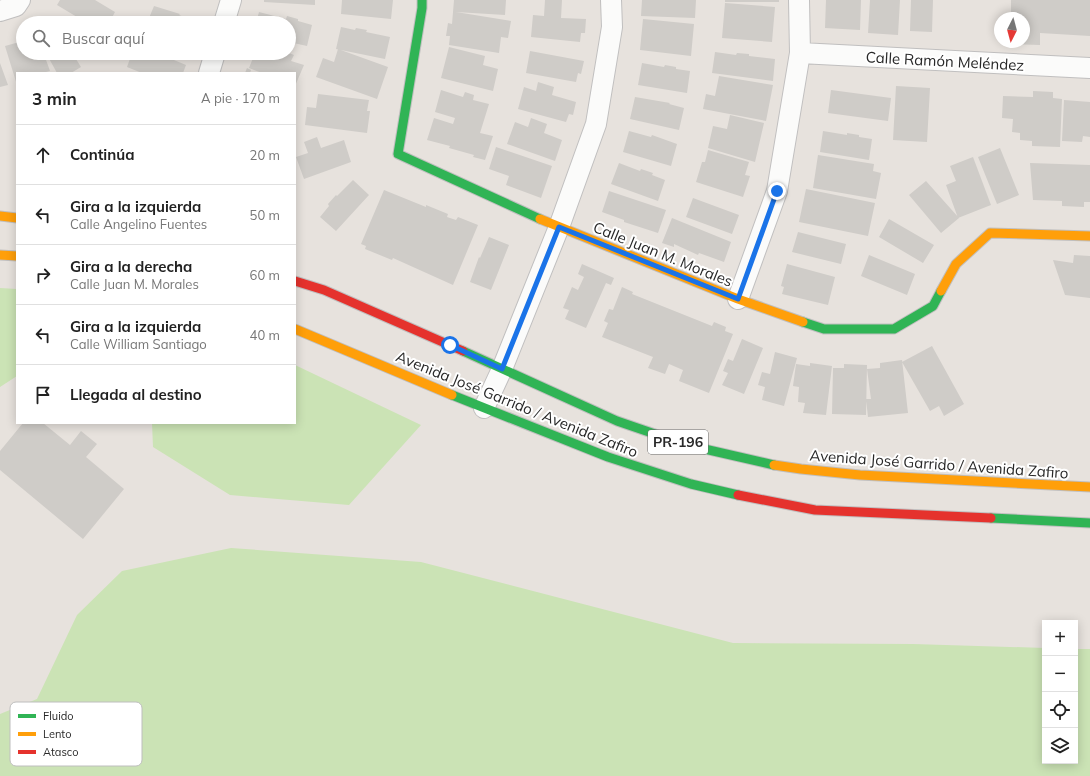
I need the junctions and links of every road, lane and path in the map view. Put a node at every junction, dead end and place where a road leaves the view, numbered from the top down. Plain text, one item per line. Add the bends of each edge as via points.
1 (20, 0) edge
2 (231, 0) edge
3 (422, 0) edge
4 (611, 0) edge
5 (799, 0) edge
6 (0, 11) edge
7 (226, 16) edge
8 (800, 53) junction
9 (213, 60) edge
10 (1090, 68) edge
11 (209, 72) edge
12 (0, 216) edge
13 (16, 218) edge
14 (559, 227) junction
15 (1090, 236) edge
16 (0, 255) edge
17 (16, 256) edge
18 (296, 281) edge
19 (738, 299) junction
20 (296, 329) edge
21 (502, 369) junction
22 (484, 408) junction
23 (1090, 487) edge
24 (1090, 523) edge

1 - 6 street via 16,6
2 - 7 street
3 - 14 main road, Calle Juan M. Morales via 398,154
4 - 14 street via 612,27 596,124
5 - 8 street
8 - 10 street, Calle Ramón Meléndez
8 - 19 street via 777,191
9 - 11 street
12 - 13 main road
14 - 19 main road, Calle Juan M. Morales
14 - 21 street
15 - 19 main road, Calle Juan M. Morales via 990,233 956,264 933,306 894,329 824,329
16 - 17 main road
18 - 21 main road, Avenida José Garrido / Avenida Zafiro / PR-196 via 331,293
20 - 22 main road, Avenida José Garrido / Avenida Zafiro / PR-196
21 - 22 street
21 - 23 main road, Avenida José Garrido / Avenida Zafiro / PR-196 via 617,421 687,445 758,462 860,475
22 - 24 main road, Avenida José Garrido / Avenida Zafiro / PR-196 via 608,457 691,484 766,501 815,510

